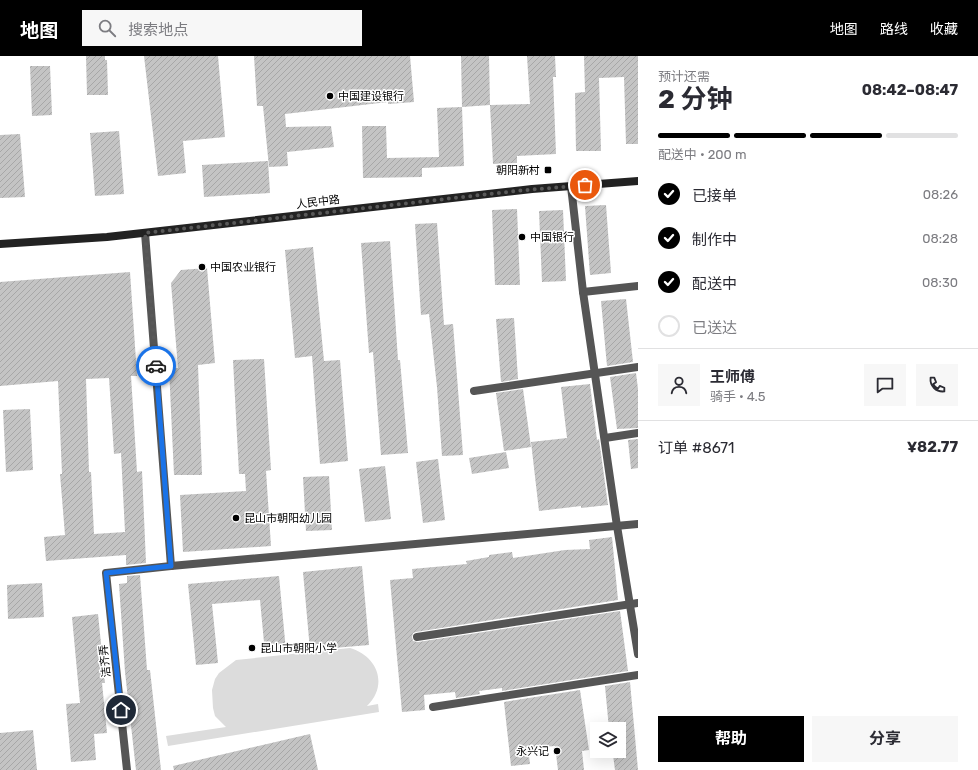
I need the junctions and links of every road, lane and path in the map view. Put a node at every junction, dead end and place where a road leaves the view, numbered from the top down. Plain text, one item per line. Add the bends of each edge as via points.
1 (638, 181) edge
2 (572, 186) junction
3 (145, 233) junction
4 (0, 244) edge
5 (638, 286) edge
6 (583, 292) junction
7 (638, 367) edge
8 (594, 373) junction
9 (474, 391) dead end
10 (638, 433) edge
11 (605, 438) junction
12 (638, 524) edge
13 (617, 526) junction
14 (171, 566) junction
15 (634, 603) edge
16 (417, 637) dead end
17 (638, 654) edge
18 (638, 675) edge
19 (433, 707) dead end
20 (127, 770) edge

1 - 2 street, 人民中路
2 - 3 street, 人民中路
2 - 6 street
3 - 4 street, 人民中路 via 107,238
3 - 14 street
5 - 6 street
6 - 8 street
7 - 8 street
8 - 9 street
8 - 11 street
10 - 11 street
11 - 13 street
12 - 13 street
13 - 14 street
13 - 15 street
14 - 20 street, 洁齐弄 via 106,573
15 - 16 street
15 - 17 street
18 - 19 street

